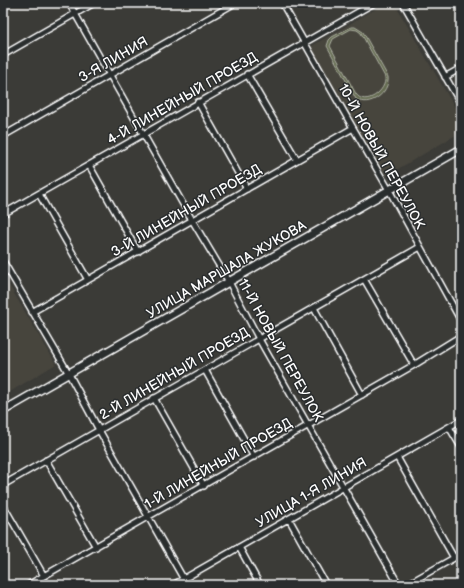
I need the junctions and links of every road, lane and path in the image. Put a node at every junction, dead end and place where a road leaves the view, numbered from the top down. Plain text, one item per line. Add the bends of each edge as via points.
1 (69, 3) edge
2 (94, 3) edge
3 (235, 3) edge
4 (282, 3) edge
5 (374, 3) edge
6 (403, 3) edge
7 (75, 14) junction
8 (304, 42) junction
9 (3, 55) edge
10 (461, 68) edge
11 (247, 74) junction
12 (110, 75) junction
13 (446, 77) junction
14 (198, 102) junction
15 (461, 104) edge
16 (353, 128) junction
17 (143, 134) junction
18 (3, 136) edge
19 (461, 149) edge
20 (297, 160) junction
21 (89, 165) junction
22 (247, 189) junction
23 (389, 190) junction
24 (39, 194) junction
25 (3, 214) edge
26 (192, 220) junction
27 (420, 247) junction
28 (138, 252) junction
29 (3, 261) edge
30 (8, 270) junction
31 (3, 273) edge
32 (364, 279) junction
33 (88, 280) junction
34 (229, 282) junction
35 (314, 308) junction
36 (32, 312) junction
37 (461, 321) edge
38 (461, 336) edge
39 (259, 339) junction
40 (414, 365) junction
41 (205, 370) junction
42 (69, 374) junction
43 (362, 395) junction
44 (154, 398) junction
45 (3, 411) edge
46 (461, 420) edge
47 (308, 425) junction
48 (449, 427) junction
49 (99, 430) junction
50 (461, 448) edge
51 (254, 457) junction
52 (397, 457) junction
53 (46, 460) junction
54 (3, 485) edge
55 (204, 486) junction
56 (344, 487) junction
57 (3, 505) edge
58 (148, 517) junction
59 (289, 519) junction
60 (96, 547) junction
61 (239, 548) junction
62 (461, 554) edge
63 (454, 558) junction
64 (44, 576) junction
65 (184, 579) junction
66 (28, 585) edge
67 (173, 585) edge
68 (187, 585) edge
69 (260, 585) edge
70 (326, 585) edge
71 (399, 585) edge
72 (406, 585) edge

1 - 7 street, 11-Й НОВЫЙ ПЕРЕУЛОК
2 - 7 street
3 - 12 street, 3-Я ЛИНИЯ
4 - 8 street, 10-Й НОВЫЙ ПЕРЕУЛОК
5 - 8 street, 4-Й ЛИНЕЙНЫЙ ПРОЕЗД
6 - 13 street
7 - 9 street
7 - 12 street, 11-Й НОВЫЙ ПЕРЕУЛОК
8 - 11 street, 4-Й ЛИНЕЙНЫЙ ПРОЕЗД
8 - 16 street, 10-Й НОВЫЙ ПЕРЕУЛОК
10 - 13 street
11 - 14 street, 4-Й ЛИНЕЙНЫЙ ПРОЕЗД
11 - 20 street
12 - 17 street, 11-Й НОВЫЙ ПЕРЕУЛОК
12 - 18 street, 3-Я ЛИНИЯ
13 - 15 street
14 - 17 street, 4-Й ЛИНЕЙНЫЙ ПРОЕЗД
14 - 22 street
16 - 20 street, 3-Й ЛИНЕЙНЫЙ ПРОЕЗД
16 - 23 street, 10-Й НОВЫЙ ПЕРЕУЛОК
17 - 21 street, 4-Й ЛИНЕЙНЫЙ ПРОЕЗД
17 - 26 street, 11-Й НОВЫЙ ПЕРЕУЛОК
19 - 23 main road, УЛИЦА МАРШАЛА ЖУКОВА
20 - 22 street, 3-Й ЛИНЕЙНЫЙ ПРОЕЗД
21 - 24 street, 4-Й ЛИНЕЙНЫЙ ПРОЕЗД
21 - 28 street
22 - 26 street, 3-Й ЛИНЕЙНЫЙ ПРОЕЗД
23 - 27 street, 10-Й НОВЫЙ ПЕРЕУЛОК
23 - 34 main road, УЛИЦА МАРШАЛА ЖУКОВА
24 - 25 street, 4-Й ЛИНЕЙНЫЙ ПРОЕЗД
24 - 33 street
26 - 28 street, 3-Й ЛИНЕЙНЫЙ ПРОЕЗД
26 - 34 street, 11-Й НОВЫЙ ПЕРЕУЛОК
27 - 32 street, 2-Й ЛИНЕЙНЫЙ ПРОЕЗД
27 - 37 street, 10-Й НОВЫЙ ПЕРЕУЛОК
28 - 33 street, 3-Й ЛИНЕЙНЫЙ ПРОЕЗД
29 - 30 street
30 - 31 street
30 - 36 street
32 - 35 street, 2-Й ЛИНЕЙНЫЙ ПРОЕЗД
32 - 40 street
33 - 36 street, 3-Й ЛИНЕЙНЫЙ ПРОЕЗД
34 - 39 street, 11-Й НОВЫЙ ПЕРЕУЛОК
34 - 42 main road, УЛИЦА МАРШАЛА ЖУКОВА
35 - 39 street, 2-Й ЛИНЕЙНЫЙ ПРОЕЗД
35 - 43 street
36 - 42 street
38 - 40 street, 1-Й ЛИНЕЙНЫЙ ПРОЕЗД
39 - 41 street, 2-Й ЛИНЕЙНЫЙ ПРОЕЗД
39 - 47 street, 11-Й НОВЫЙ ПЕРЕУЛОК
40 - 43 street, 1-Й ЛИНЕЙНЫЙ ПРОЕЗД
41 - 44 street, 2-Й ЛИНЕЙНЫЙ ПРОЕЗД
41 - 51 street
42 - 45 main road, УЛИЦА МАРШАЛА ЖУКОВА
42 - 49 street
43 - 47 street, 1-Й ЛИНЕЙНЫЙ ПРОЕЗД
44 - 49 street, 2-Й ЛИНЕЙНЫЙ ПРОЕЗД
44 - 55 street
46 - 48 street, УЛИЦА 1-Я ЛИНИЯ
47 - 51 street, 1-Й ЛИНЕЙНЫЙ ПРОЕЗД
47 - 56 street, 11-Й НОВЫЙ ПЕРЕУЛОК
48 - 50 street
48 - 52 street, УЛИЦА 1-Я ЛИНИЯ
49 - 53 street, 2-Й ЛИНЕЙНЫЙ ПРОЕЗД
49 - 58 street
51 - 55 street, 1-Й ЛИНЕЙНЫЙ ПРОЕЗД
52 - 56 street, УЛИЦА 1-Я ЛИНИЯ
52 - 63 street
53 - 54 street, 2-Й ЛИНЕЙНЫЙ ПРОЕЗД
53 - 60 street
55 - 58 street, 1-Й ЛИНЕЙНЫЙ ПРОЕЗД
56 - 59 street, УЛИЦА 1-Я ЛИНИЯ
56 - 71 street, 11-Й НОВЫЙ ПЕРЕУЛОК
57 - 64 street
58 - 60 street, 1-Й ЛИНЕЙНЫЙ ПРОЕЗД
58 - 65 street
59 - 61 street, УЛИЦА 1-Я ЛИНИЯ
59 - 70 street
60 - 64 street, 1-Й ЛИНЕЙНЫЙ ПРОЕЗД
61 - 65 street, УЛИЦА 1-Я ЛИНИЯ
61 - 69 street
62 - 63 street
63 - 72 street
64 - 66 street, 1-Й ЛИНЕЙНЫЙ ПРОЕЗД
65 - 67 street, УЛИЦА 1-Я ЛИНИЯ
65 - 68 street

